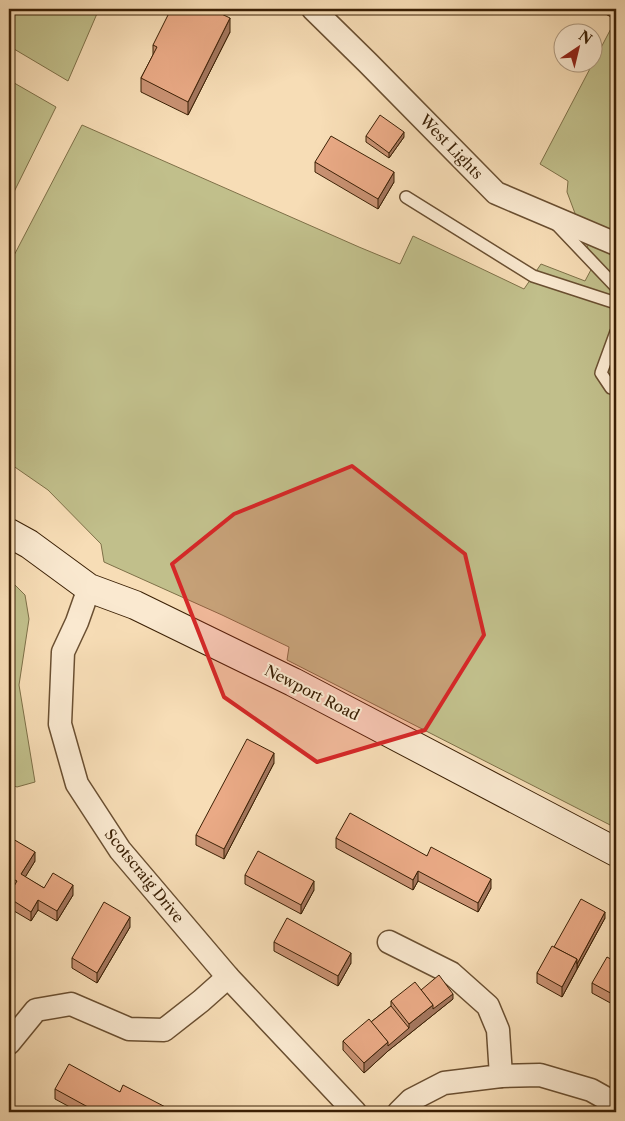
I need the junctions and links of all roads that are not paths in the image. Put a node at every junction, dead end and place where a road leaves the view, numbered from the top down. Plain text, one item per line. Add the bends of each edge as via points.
1 (312, 9) edge
2 (406, 196) dead end
3 (547, 215) junction
4 (616, 244) edge
5 (616, 288) edge
6 (616, 302) edge
7 (616, 332) edge
8 (616, 389) edge
9 (9, 534) edge
10 (89, 588) junction
11 (616, 852) edge
12 (389, 942) dead end
13 (228, 977) junction
14 (9, 1043) edge
15 (501, 1076) junction
16 (616, 1104) edge
17 (355, 1112) edge
18 (400, 1112) edge

1 - 3 street, West Lights via 496,193
2 - 6 lane via 533,276
3 - 4 street, West Lights
3 - 5 lane
7 - 8 lane via 601,373 611,388
9 - 10 main road, Newport Road via 29,544
10 - 11 main road, Newport Road via 135,604 293,682
10 - 13 street, Scotscraig Drive via 63,652 60,724 78,784 120,850
12 - 15 street via 451,973 488,1006 498,1030
13 - 14 street via 164,1030 129,1029 71,1004 36,1010
13 - 17 street, Scotscraig Drive
15 - 16 street via 540,1075 591,1090
15 - 18 street via 444,1083 411,1100

